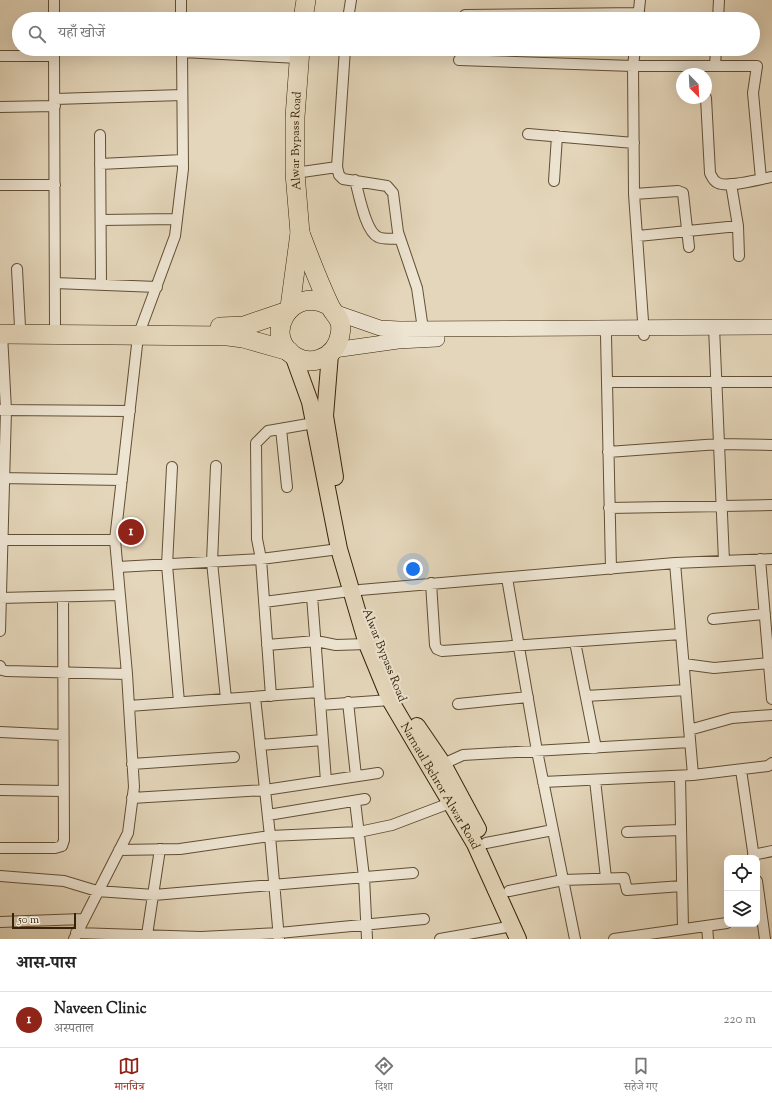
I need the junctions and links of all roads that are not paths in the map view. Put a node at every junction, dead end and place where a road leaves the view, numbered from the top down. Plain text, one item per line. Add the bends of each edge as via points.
1 (54, 0) edge
2 (181, 0) edge
3 (306, 0) edge
4 (351, 0) edge
5 (640, 0) edge
6 (719, 0) edge
7 (54, 12) edge
8 (181, 12) edge
9 (304, 12) edge
10 (349, 12) edge
11 (639, 12) edge
12 (718, 12) edge
13 (12, 55) edge
14 (0, 56) edge
15 (54, 56) edge
16 (182, 56) edge
17 (299, 56) edge
18 (345, 56) edge
19 (635, 56) edge
20 (716, 56) edge
21 (459, 60) dead end
22 (634, 66) junction
23 (715, 66) junction
24 (182, 95) junction
25 (55, 102) junction
26 (706, 104) edge
27 (0, 107) edge
28 (528, 134) dead end
29 (100, 135) dead end
30 (557, 136) junction
31 (634, 143) junction
32 (183, 160) junction
33 (100, 164) junction
34 (337, 167) junction
35 (295, 172) junction
36 (772, 177) edge
37 (761, 178) junction
38 (354, 180) junction
39 (554, 181) dead end
40 (731, 184) junction
41 (0, 185) edge
42 (55, 185) junction
43 (634, 194) junction
44 (177, 219) junction
45 (101, 220) junction
46 (738, 226) junction
47 (688, 230) junction
48 (300, 233) junction
49 (638, 236) junction
50 (400, 239) junction
51 (689, 247) dead end
52 (739, 256) dead end
53 (16, 269) dead end
54 (55, 283) junction
55 (102, 285) junction
56 (157, 287) junction
57 (289, 309) junction
58 (332, 309) junction
59 (20, 327) junction
60 (55, 327) junction
61 (772, 327) edge
62 (423, 329) junction
63 (644, 331) junction
64 (714, 331) junction
65 (0, 332) edge
66 (140, 332) junction
67 (606, 335) junction
68 (772, 337) edge
69 (332, 352) junction
70 (291, 353) junction
71 (607, 382) junction
72 (716, 382) junction
73 (772, 382) edge
74 (3, 410) edge
75 (130, 411) junction
76 (319, 419) junction
77 (281, 429) junction
78 (719, 444) junction
79 (772, 445) edge
80 (608, 452) junction
81 (216, 466) dead end
82 (172, 467) dead end
83 (2, 478) edge
84 (122, 480) junction
85 (287, 487) dead end
86 (772, 505) edge
87 (722, 506) junction
88 (610, 508) junction
89 (1, 540) edge
90 (115, 540) junction
91 (339, 549) junction
92 (261, 559) junction
93 (760, 559) junction
94 (772, 559) edge
95 (724, 561) junction
96 (212, 562) junction
97 (675, 563) junction
98 (167, 565) junction
99 (118, 567) junction
100 (611, 569) junction
101 (507, 578) junction
102 (431, 583) junction
103 (355, 590) junction
104 (120, 595) junction
105 (312, 596) junction
106 (63, 597) junction
107 (0, 598) edge
108 (264, 602) junction
109 (765, 614) junction
110 (713, 619) dead end
111 (0, 631) edge
112 (681, 634) junction
113 (316, 642) junction
114 (575, 642) junction
115 (367, 644) junction
116 (267, 645) junction
117 (520, 646) junction
118 (769, 663) junction
119 (684, 664) junction
120 (0, 666) edge
121 (62, 673) junction
122 (127, 674) junction
123 (686, 690) junction
124 (320, 692) junction
125 (271, 696) junction
126 (586, 696) junction
127 (254, 697) junction
128 (528, 697) junction
129 (226, 699) junction
130 (772, 699) edge
131 (390, 700) junction
132 (179, 702) junction
133 (348, 702) junction
134 (458, 704) dead end
135 (320, 705) junction
136 (129, 706) junction
137 (772, 715) edge
138 (689, 730) junction
139 (0, 732) edge
140 (63, 735) junction
141 (323, 740) junction
142 (690, 742) junction
143 (260, 745) junction
144 (596, 748) junction
145 (537, 751) junction
146 (234, 757) dead end
147 (772, 763) edge
148 (132, 764) junction
149 (443, 764) junction
150 (740, 770) junction
151 (378, 774) dead end
152 (693, 775) junction
153 (356, 776) junction
154 (680, 776) junction
155 (596, 780) junction
156 (326, 781) junction
157 (543, 782) junction
158 (0, 790) edge
159 (265, 790) junction
160 (63, 791) junction
161 (132, 798) junction
162 (450, 803) junction
163 (268, 814) junction
164 (553, 830) junction
165 (681, 830) junction
166 (359, 832) junction
167 (627, 832) dead end
168 (270, 836) junction
169 (486, 843) junction
170 (0, 848) edge
171 (160, 849) junction
172 (119, 850) junction
173 (772, 852) edge
174 (753, 855) edge
175 (758, 855) edge
176 (413, 873) dead end
177 (0, 876) edge
178 (364, 877) junction
179 (606, 878) junction
180 (563, 880) junction
181 (275, 886) junction
182 (682, 886) junction
183 (97, 891) junction
184 (509, 891) junction
185 (759, 891) edge
186 (154, 895) junction
187 (764, 918) edge
188 (83, 919) junction
189 (424, 919) dead end
190 (0, 922) edge
191 (724, 923) edge
192 (366, 925) junction
193 (707, 926) junction
194 (683, 929) junction
195 (515, 933) edge
196 (148, 935) junction
197 (75, 936) edge
198 (279, 936) edge
199 (367, 939) edge
200 (440, 939) edge
201 (529, 939) edge
202 (576, 939) edge
203 (614, 939) edge
204 (708, 939) edge
205 (765, 939) edge

1 - 7 street
2 - 8 street
3 - 9 highway
4 - 10 street
5 - 11 street
6 - 12 street
13 - 14 street
15 - 25 street
16 - 24 street
17 - 35 highway, Alwar Bypass Road
18 - 34 street
19 - 22 street
20 - 23 street
21 - 22 street
22 - 23 street
22 - 31 street
23 - 37 street via 757,66 753,93
24 - 25 street
24 - 32 street
25 - 27 street
25 - 42 street
26 - 40 street via 710,173 713,180 719,184
28 - 30 street
29 - 33 street
30 - 31 street
30 - 39 street
31 - 43 street
32 - 33 street
32 - 44 street
33 - 45 street
34 - 35 street
34 - 38 street via 343,179
35 - 48 highway, Alwar Bypass Road
36 - 37 street
37 - 40 street
38 - 50 street via 368,226 373,233 380,238
38 - 50 street via 391,188
40 - 46 street
41 - 42 street
42 - 54 street
43 - 47 street via 678,191 684,193
43 - 49 street
44 - 45 street
44 - 56 street via 175,236
45 - 55 street
46 - 47 street
46 - 52 street
47 - 49 street
47 - 51 street
48 - 57 highway
48 - 58 highway
49 - 63 street
50 - 62 street via 417,288
53 - 59 street
54 - 55 street
54 - 60 street
55 - 56 street
56 - 66 street
57 - 58 highway via 303,301 317,300
57 - 66 highway via 244,326
57 - 70 highway via 281,322 280,334 284,346
58 - 62 street via 380,328
58 - 69 highway via 339,320 341,331 339,341
59 - 60 highway
59 - 65 highway
60 - 66 highway
61 - 64 street
62 - 63 street
63 - 64 street
63 - 67 street
64 - 68 street
64 - 72 street
65 - 66 highway
65 - 74 street
66 - 70 highway via 243,338
66 - 75 street
67 - 69 street via 427,339
67 - 71 street
69 - 70 highway via 314,361 303,360
69 - 76 main road
70 - 76 main road
71 - 72 street
71 - 80 street
72 - 73 street
72 - 78 street
74 - 75 street
74 - 83 street
75 - 84 street
76 - 77 street
76 - 91 main road, Narnaul Behror Alwar Road
76 - 103 main road, Alwar Bypass Road via 345,528
77 - 85 street
77 - 92 street via 268,431 256,443 257,539
78 - 79 street
78 - 80 street
78 - 87 street
80 - 88 street
81 - 96 street
82 - 98 street
83 - 84 street
83 - 89 street
84 - 90 street
86 - 87 street
87 - 88 street
87 - 95 street
88 - 100 street
89 - 90 street
89 - 107 street
90 - 99 street
91 - 92 street
91 - 103 main road, Narnaul Behror Alwar Road
92 - 96 street
92 - 108 street
93 - 94 street
93 - 95 street
93 - 109 street
95 - 97 street
96 - 98 street
96 - 129 street
97 - 100 street
97 - 112 street
98 - 99 street
98 - 132 street
99 - 104 street
100 - 101 street
101 - 102 street
101 - 117 street
102 - 103 street
102 - 117 street via 437,649 442,651
103 - 105 street
103 - 115 main road, Narnaul Behror Alwar Road
103 - 149 main road, Alwar Bypass Road via 404,703
104 - 106 street
104 - 122 street
105 - 108 street
105 - 113 street
106 - 107 street
106 - 121 street
107 - 111 street
108 - 116 street
109 - 110 street
109 - 118 street
112 - 114 street
112 - 119 street
113 - 115 street via 336,645
113 - 116 street
113 - 124 street
114 - 117 street
114 - 126 street
115 - 131 main road, Narnaul Behror Alwar Road
116 - 125 street
117 - 128 street
118 - 119 street via 714,668
118 - 130 street
119 - 123 street
120 - 121 street via 6,671
121 - 122 street
121 - 140 street
122 - 136 street
123 - 126 street
123 - 138 street
124 - 125 street
124 - 135 street
125 - 127 street
126 - 144 street
127 - 129 street
127 - 143 street
128 - 134 street
128 - 145 street
129 - 132 street
131 - 133 street
131 - 162 main road, Narnaul Behror Alwar Road
132 - 136 street
133 - 135 street
133 - 153 street
135 - 141 street
136 - 148 street
137 - 138 street via 732,718
138 - 142 street
139 - 140 street
140 - 160 street
141 - 143 street
141 - 156 street
142 - 144 street
142 - 152 street
143 - 159 street
144 - 145 street
145 - 149 street via 463,755
145 - 157 street
146 - 148 street
147 - 150 street via 768,766
148 - 161 street
149 - 169 main road, Alwar Bypass Road
150 - 152 street
150 - 174 street
151 - 153 street
152 - 154 street
153 - 156 street
154 - 155 street
154 - 165 street
155 - 157 street
155 - 179 street
156 - 159 street
157 - 164 street
158 - 160 street
159 - 161 street
159 - 163 street
160 - 170 street via 62,846
161 - 172 street via 128,832
162 - 166 street via 392,825
162 - 195 main road, Narnaul Behror Alwar Road via 475,844
163 - 166 street via 360,800
163 - 168 street
164 - 169 street
164 - 180 street
165 - 167 street
165 - 182 street
166 - 168 street
166 - 178 street
168 - 171 street via 180,849
168 - 181 street
169 - 184 main road, Alwar Bypass Road
171 - 172 street
171 - 186 street
172 - 183 street
173 - 175 street
176 - 178 street
177 - 183 street via 64,881
178 - 181 street
178 - 192 street
179 - 180 street
179 - 182 street via 624,878 627,890
180 - 184 street
180 - 202 street
181 - 186 street
181 - 198 street
182 - 194 street
183 - 186 street
183 - 188 street
184 - 201 main road, Alwar Bypass Road
185 - 187 street
186 - 196 street
187 - 205 street
188 - 190 street
188 - 197 street
189 - 192 street
191 - 193 street
192 - 198 street
192 - 199 street
193 - 194 street
193 - 204 street
194 - 203 street
195 - 200 street
196 - 197 street
196 - 198 street

